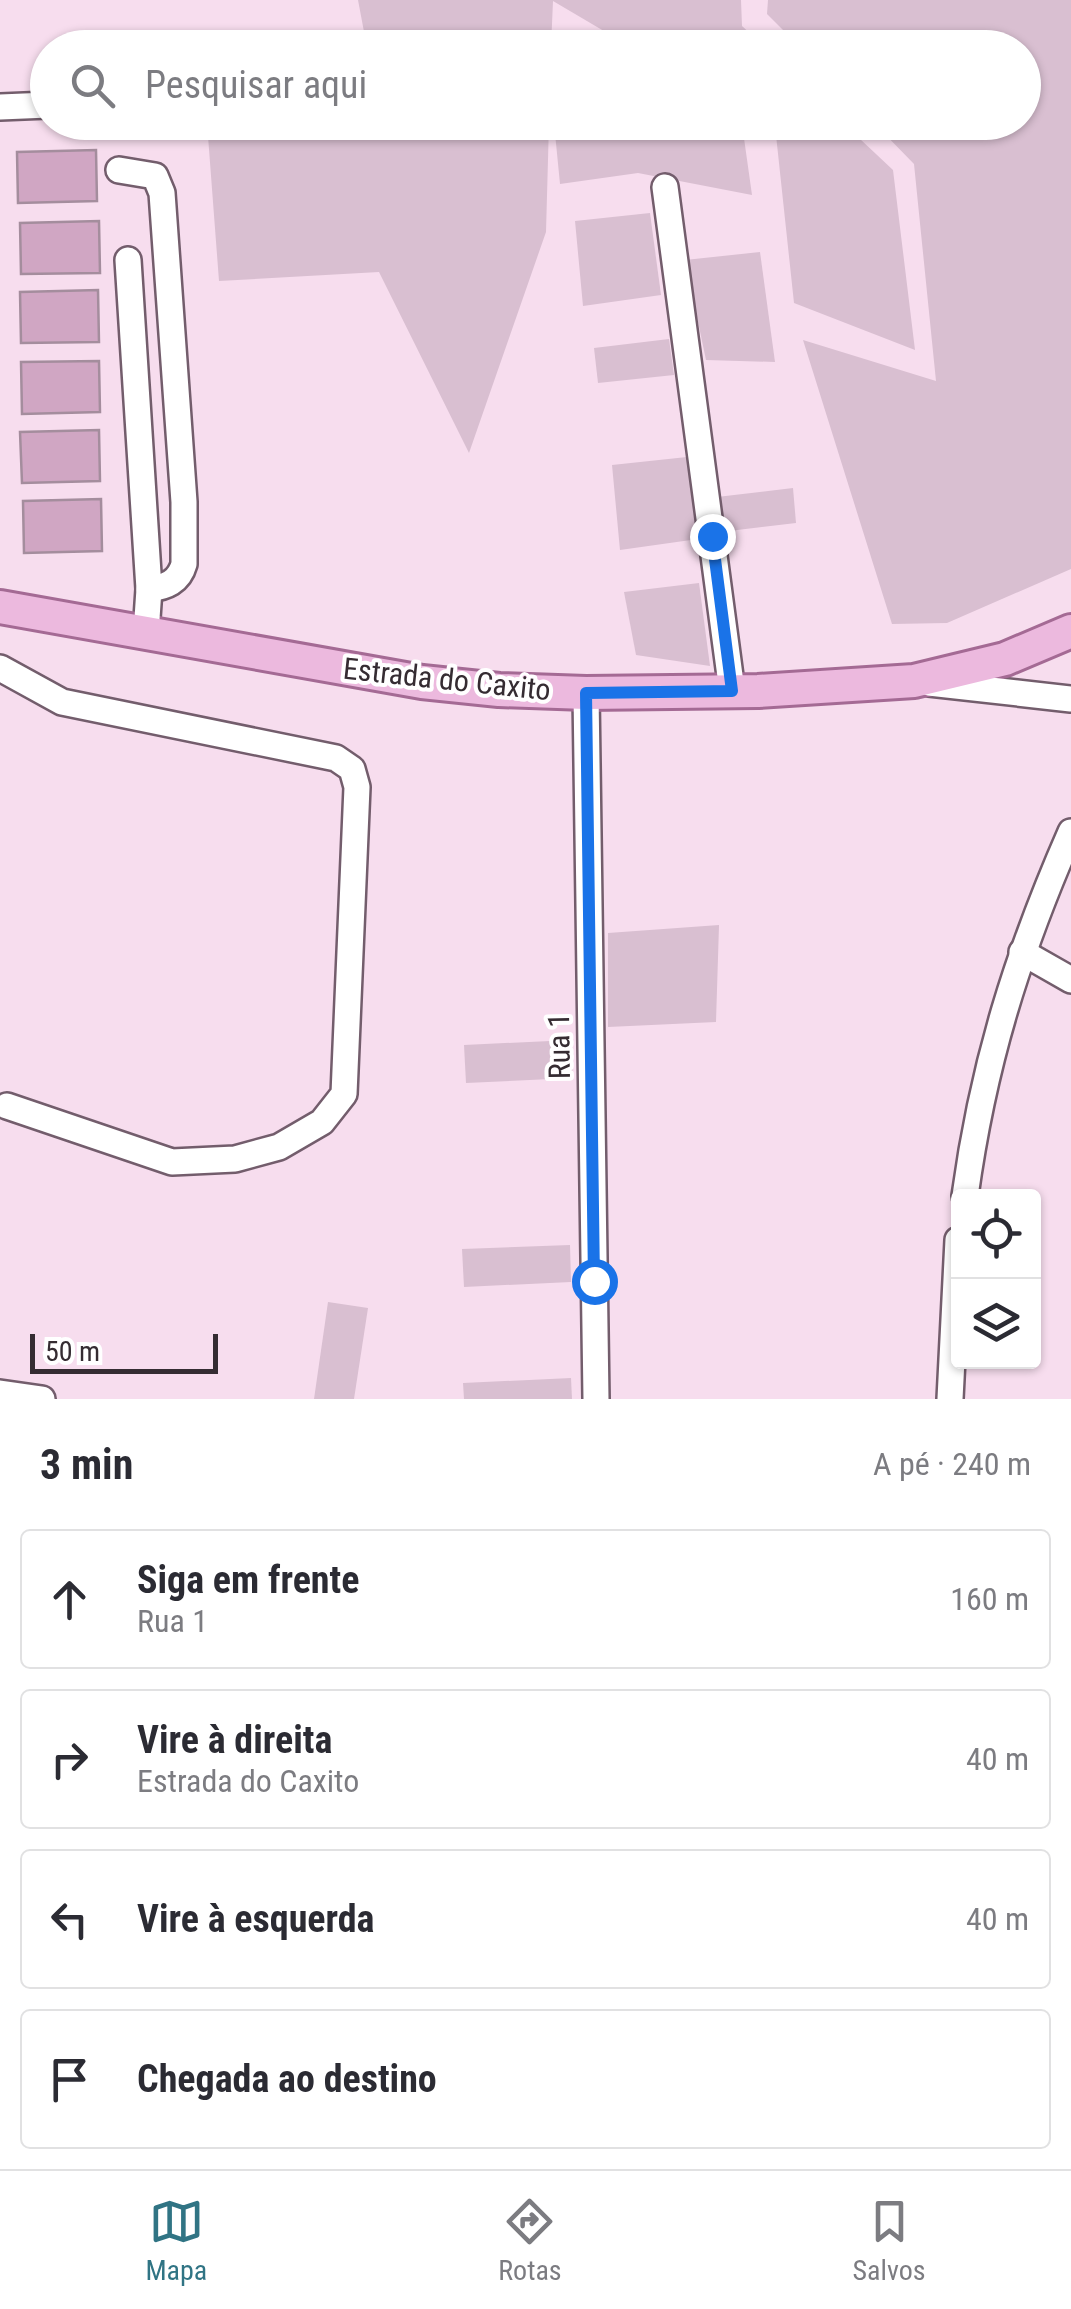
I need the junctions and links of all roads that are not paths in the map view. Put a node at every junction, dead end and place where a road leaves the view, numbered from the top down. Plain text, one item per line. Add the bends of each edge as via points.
1 (30, 105) edge
2 (0, 107) edge
3 (119, 170) dead end
4 (665, 187) dead end
5 (128, 260) dead end
6 (149, 589) junction
7 (0, 607) edge
8 (1071, 631) edge
9 (146, 633) junction
10 (0, 668) edge
11 (914, 681) junction
12 (732, 691) junction
13 (586, 693) junction
14 (1071, 699) edge
15 (1071, 832) edge
16 (1022, 952) junction
17 (1071, 980) edge
18 (6, 1106) dead end
19 (965, 1189) edge
20 (956, 1279) edge
21 (0, 1393) edge
22 (42, 1399) edge
23 (596, 1399) edge
24 (950, 1399) edge

1 - 2 street
3 - 6 street via 155,176 162,193 184,564 173,581
4 - 12 street
5 - 6 street
6 - 9 street
7 - 9 main road, Estrada do Caxito
8 - 11 main road, Estrada do Caxito via 1005,659
9 - 13 main road, Estrada do Caxito via 422,682
10 - 18 street via 62,702 336,758 352,769 357,787 344,1094 322,1122 279,1147 235,1159 172,1162
11 - 12 main road, Estrada do Caxito
11 - 14 street
12 - 13 main road, Estrada do Caxito
13 - 23 street, Rua 1
15 - 16 street
16 - 17 street
16 - 19 street via 976,1115
20 - 24 street
21 - 22 street

